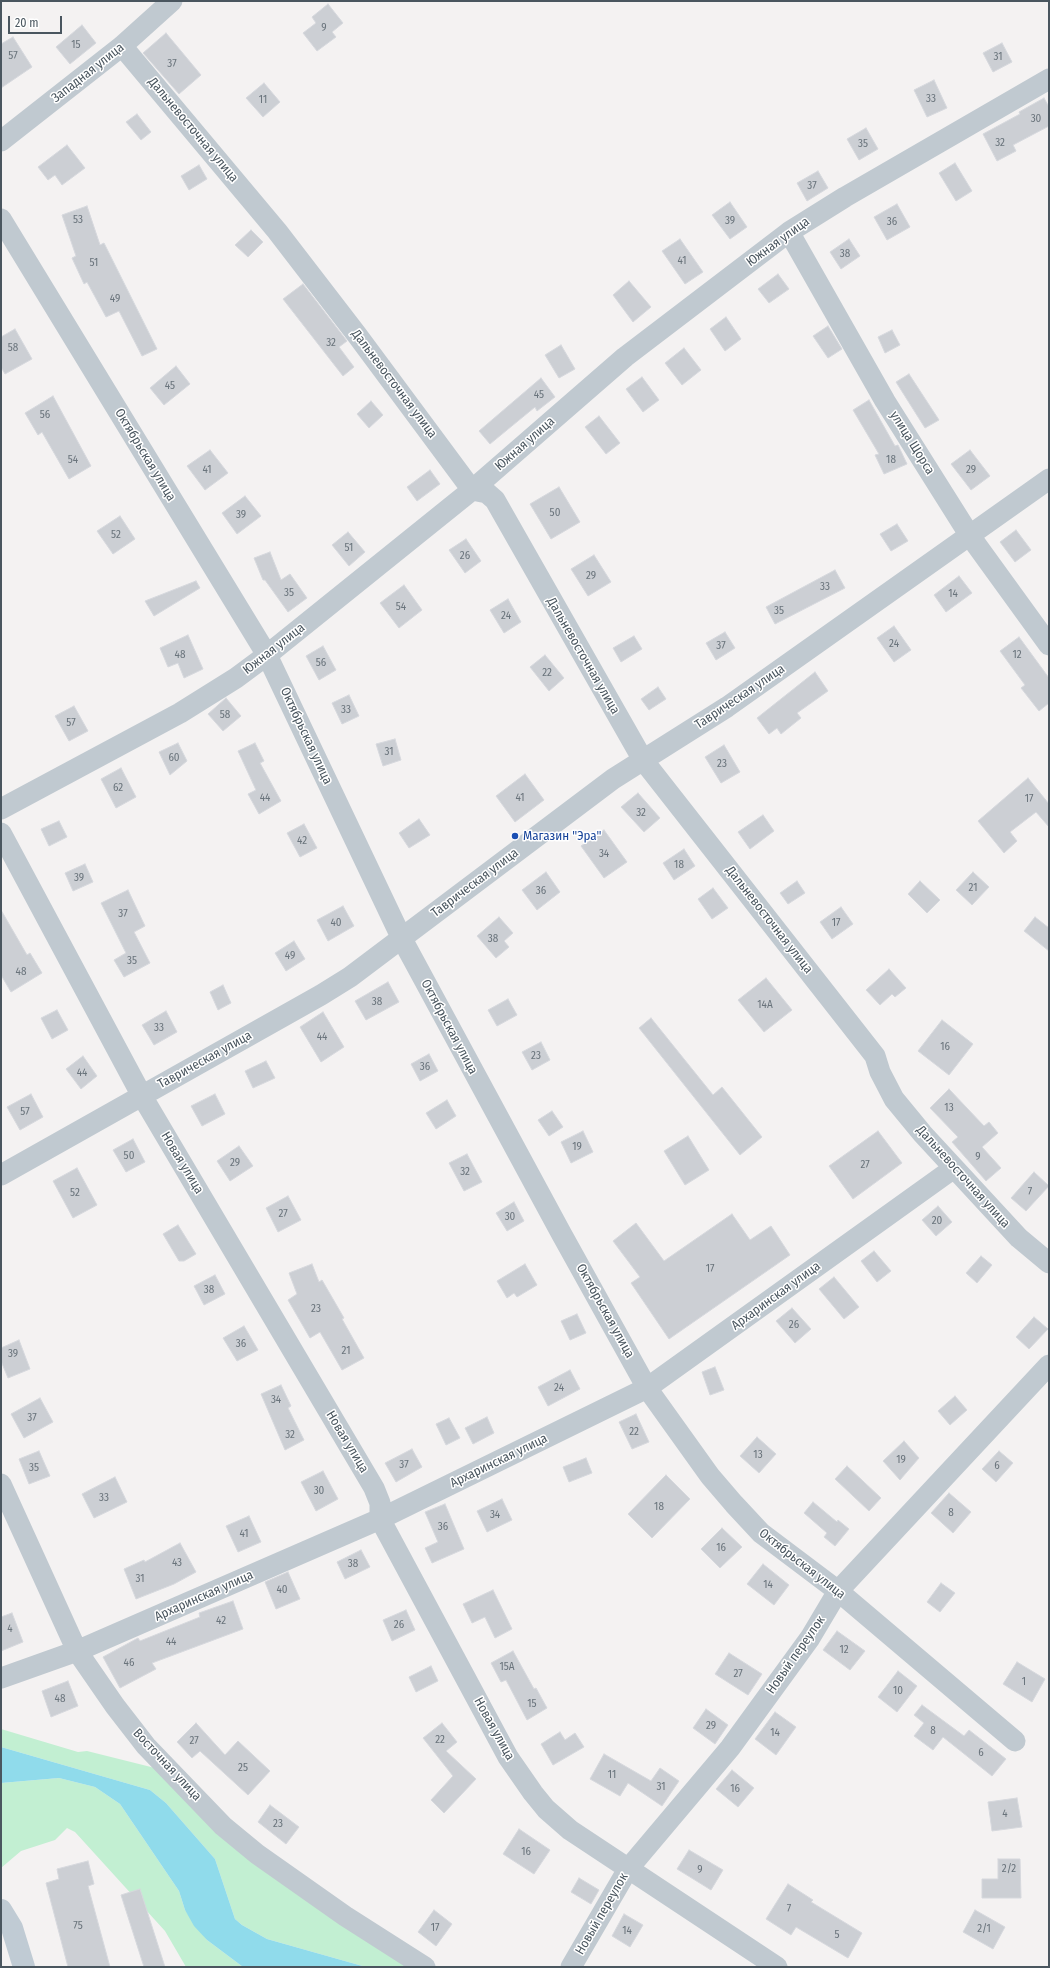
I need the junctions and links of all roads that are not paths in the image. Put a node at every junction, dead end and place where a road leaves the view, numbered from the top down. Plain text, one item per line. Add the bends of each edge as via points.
1 (172, 1) edge
2 (122, 46) junction
3 (1049, 79) edge
4 (1, 141) edge
5 (1, 219) edge
6 (789, 232) junction
7 (1049, 479) edge
8 (472, 490) junction
9 (970, 536) junction
10 (1049, 645) edge
11 (268, 655) junction
12 (643, 760) junction
13 (1, 808) edge
14 (1, 833) edge
15 (402, 939) junction
16 (142, 1096) junction
17 (954, 1168) junction
18 (1, 1175) edge
19 (1049, 1263) edge
20 (1049, 1366) edge
21 (648, 1388) junction
22 (1, 1484) edge
23 (380, 1519) junction
24 (838, 1591) junction
25 (76, 1651) junction
26 (1, 1678) edge
27 (1015, 1741) dead end
28 (628, 1869) junction
29 (1, 1910) edge
30 (24, 1967) edge
31 (425, 1967) edge
32 (571, 1967) edge
33 (777, 1967) edge

1 - 2 street, Западная улица
2 - 4 street, Западная улица
2 - 8 street, Дальневосточная улица via 277,231
3 - 6 street, Южная улица
5 - 11 street, Октябрьская улица
6 - 8 street, Южная улица via 625,357
6 - 9 street, улица Щорса via 885,401
7 - 9 street, Таврическая улица
8 - 11 street, Южная улица
8 - 12 street, Дальневосточная улица via 487,493 502,511
9 - 10 street, улица Щорса
9 - 12 street, Таврическая улица via 727,707
11 - 13 street, Южная улица via 180,713
11 - 15 street, Октябрьская улица
12 - 15 street, Таврическая улица via 613,778
12 - 17 street, Дальневосточная улица via 875,1056 894,1099
14 - 16 street, Новая улица
15 - 16 street, Таврическая улица via 321,995
15 - 21 street, Октябрьская улица
16 - 18 street, Таврическая улица
16 - 23 street, Новая улица via 374,1488 380,1503
17 - 19 street, Дальневосточная улица via 1019,1238
17 - 21 street, Архаринская улица
20 - 24 street, Новый переулок
21 - 23 street, Архаринская улица
21 - 24 street, Октябрьская улица via 710,1476 761,1533
22 - 25 street, Восточная улица
23 - 25 street, Архаринская улица
23 - 28 street, Новая улица via 508,1757 532,1793 570,1830
24 - 27 street, Октябрьская улица
24 - 28 street, Новый переулок via 810,1638 730,1748
25 - 26 street, Архаринская улица
25 - 31 street, Восточная улица via 146,1746 223,1826 276,1868
28 - 32 street, Новый переулок
28 - 33 street, Новая улица
29 - 30 main road via 12,1928

